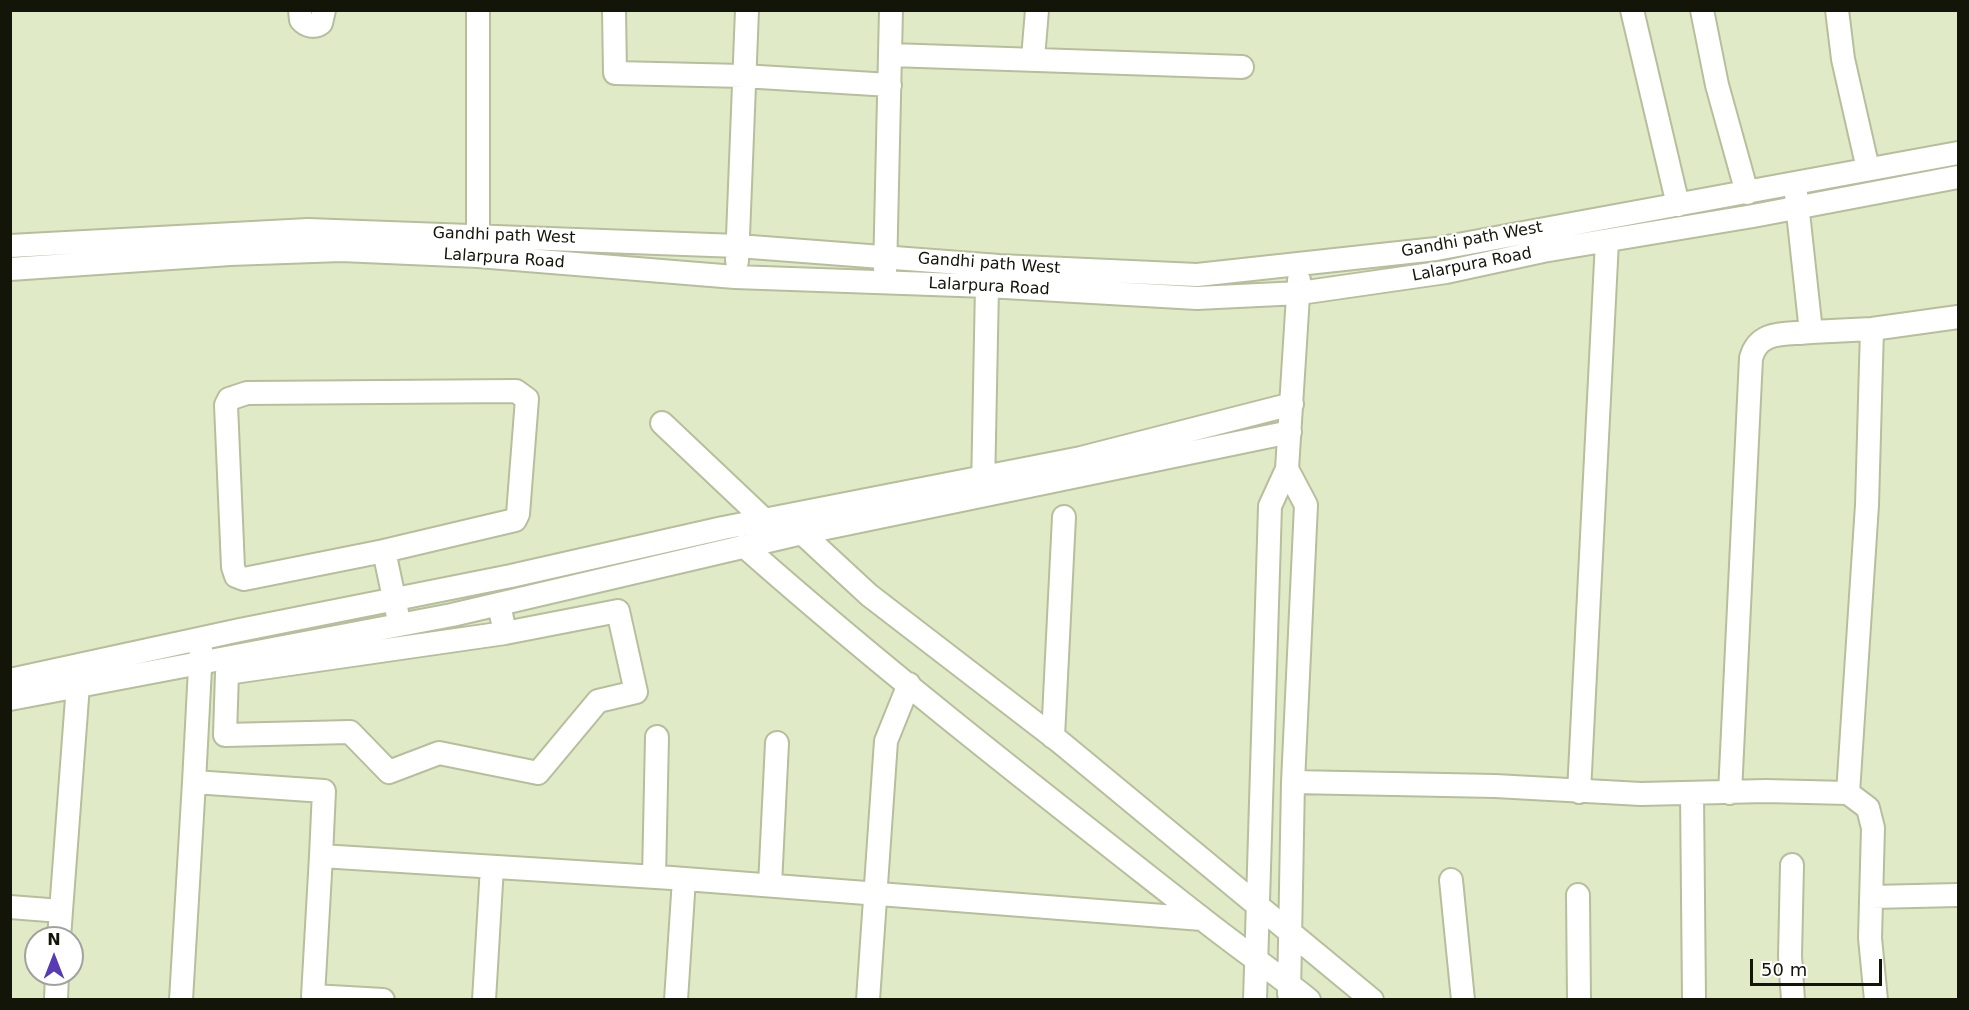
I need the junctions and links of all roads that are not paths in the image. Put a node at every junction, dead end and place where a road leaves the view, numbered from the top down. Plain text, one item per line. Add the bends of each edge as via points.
1 (300, 10) edge
2 (324, 10) edge
3 (478, 10) edge
4 (614, 10) edge
5 (747, 10) edge
6 (891, 10) edge
7 (1036, 10) edge
8 (1632, 10) edge
9 (1702, 10) edge
10 (1837, 10) edge
11 (891, 55) junction
12 (1033, 58) junction
13 (1242, 67) dead end
14 (743, 76) junction
15 (891, 85) junction
16 (1959, 153) edge
17 (1868, 169) junction
18 (1959, 177) edge
19 (1794, 184) junction
20 (1747, 193) junction
21 (1678, 205) junction
22 (1800, 208) junction
23 (1607, 241) junction
24 (478, 245) junction
25 (10, 246) edge
26 (738, 246) junction
27 (886, 258) junction
28 (1298, 266) junction
29 (10, 270) edge
30 (735, 277) junction
31 (885, 282) junction
32 (987, 286) junction
33 (1300, 293) junction
34 (1959, 317) edge
35 (1872, 329) junction
36 (1811, 332) junction
37 (1293, 404) junction
38 (662, 423) dead end
39 (1290, 432) junction
40 (1287, 469) junction
41 (983, 485) junction
42 (1064, 517) dead end
43 (765, 520) junction
44 (793, 535) junction
45 (744, 546) junction
46 (384, 551) junction
47 (612, 553) junction
48 (619, 576) junction
49 (476, 583) junction
50 (394, 599) junction
51 (491, 606) junction
52 (400, 625) junction
53 (505, 633) junction
54 (201, 650) junction
55 (10, 680) edge
56 (909, 684) junction
57 (78, 685) junction
58 (10, 699) edge
59 (657, 737) dead end
60 (1053, 737) junction
61 (777, 743) dead end
62 (1293, 782) junction
63 (194, 783) junction
64 (1579, 792) junction
65 (1730, 793) junction
66 (1848, 793) junction
67 (1692, 794) junction
68 (321, 856) junction
69 (1792, 865) dead end
70 (492, 867) junction
71 (654, 877) junction
72 (684, 879) junction
73 (1451, 880) dead end
74 (770, 885) junction
75 (876, 894) junction
76 (1578, 895) dead end
77 (1959, 895) edge
78 (1872, 897) junction
79 (1258, 906) junction
80 (10, 907) edge
81 (61, 911) junction
82 (1202, 919) junction
83 (60, 926) edge
84 (1290, 933) junction
85 (1257, 960) junction
86 (1289, 992) edge
87 (313, 998) edge
88 (181, 999) edge
89 (383, 999) edge
90 (484, 999) edge
91 (676, 999) edge
92 (868, 999) edge
93 (1255, 999) edge
94 (1309, 999) edge
95 (1372, 999) edge
96 (1463, 999) edge
97 (1580, 999) edge
98 (1694, 999) edge
99 (1793, 999) edge
100 (1876, 999) edge

1 - 2 street via 301,20 313,26 321,23
3 - 24 street
4 - 14 street via 615,73
5 - 14 street
6 - 11 street
7 - 12 street
8 - 21 street
9 - 20 street via 1717,85
10 - 17 street via 1843,59
11 - 12 street
11 - 15 street
12 - 13 street
14 - 15 street
14 - 26 street
15 - 27 street
16 - 17 street, Gandhi path West
17 - 19 street, Gandhi path West
18 - 22 street, Lalarpura Road
19 - 20 street, Gandhi path West
19 - 22 street
20 - 21 street, Gandhi path West
21 - 28 street, Gandhi path West via 1436,249
22 - 23 street, Lalarpura Road
22 - 36 street
23 - 33 street, Lalarpura Road via 1446,272
23 - 64 street
24 - 25 street, Gandhi path West via 308,230
24 - 26 street, Gandhi path West
24 - 29 street, Lalarpura Road via 230,254
24 - 30 street, Lalarpura Road
26 - 27 street, Gandhi path West
26 - 30 street
27 - 28 street, Gandhi path West via 1197,275
27 - 31 street
28 - 33 street
30 - 31 street, Lalarpura Road
31 - 32 street, Lalarpura Road
32 - 33 street, Lalarpura Road via 1197,298
32 - 41 street
33 - 37 street
34 - 35 street
35 - 36 street
35 - 66 street via 1867,505
36 - 65 street via 1762,338 1754,345 1751,358
37 - 39 street
37 - 41 street
38 - 43 street
39 - 40 street
39 - 41 street
40 - 62 street via 1306,505
40 - 79 street via 1270,506
41 - 43 street via 899,495
41 - 44 street
42 - 60 street
43 - 44 street
43 - 47 street
44 - 45 street
44 - 60 street
45 - 48 street
45 - 56 street
46 - 46 street via 244,579 236,576 226,405 229,399 247,393 523,393 527,399 526,433 515,520
46 - 50 street
47 - 48 street
47 - 49 street
48 - 51 street
49 - 50 street
49 - 51 street
50 - 52 street
50 - 54 street
51 - 52 street
51 - 53 street
52 - 54 street
53 - 53 street via 618,610 636,692 598,701 538,773 439,753 388,772 350,732 225,735 227,673
54 - 55 street
54 - 57 street
54 - 63 street
56 - 75 street via 886,741
56 - 82 street
57 - 58 street
57 - 81 street
59 - 71 street
60 - 79 street
61 - 74 street
62 - 64 street via 1495,786
62 - 84 street
63 - 68 street via 324,791
63 - 88 street
64 - 67 street
65 - 66 street
65 - 67 street
66 - 78 street via 1868,808 1873,828
67 - 98 street
68 - 70 street
68 - 87 street
69 - 99 street
70 - 71 street
70 - 90 street
71 - 72 street
72 - 74 street
72 - 91 street
73 - 96 street
74 - 75 street
75 - 82 street
75 - 92 street
76 - 97 street
77 - 78 street
78 - 100 street via 1870,938
79 - 84 street
79 - 85 street
80 - 81 street
81 - 83 street
82 - 85 street
84 - 86 street
84 - 95 street
85 - 86 street
85 - 93 street
86 - 94 street
87 - 89 street

